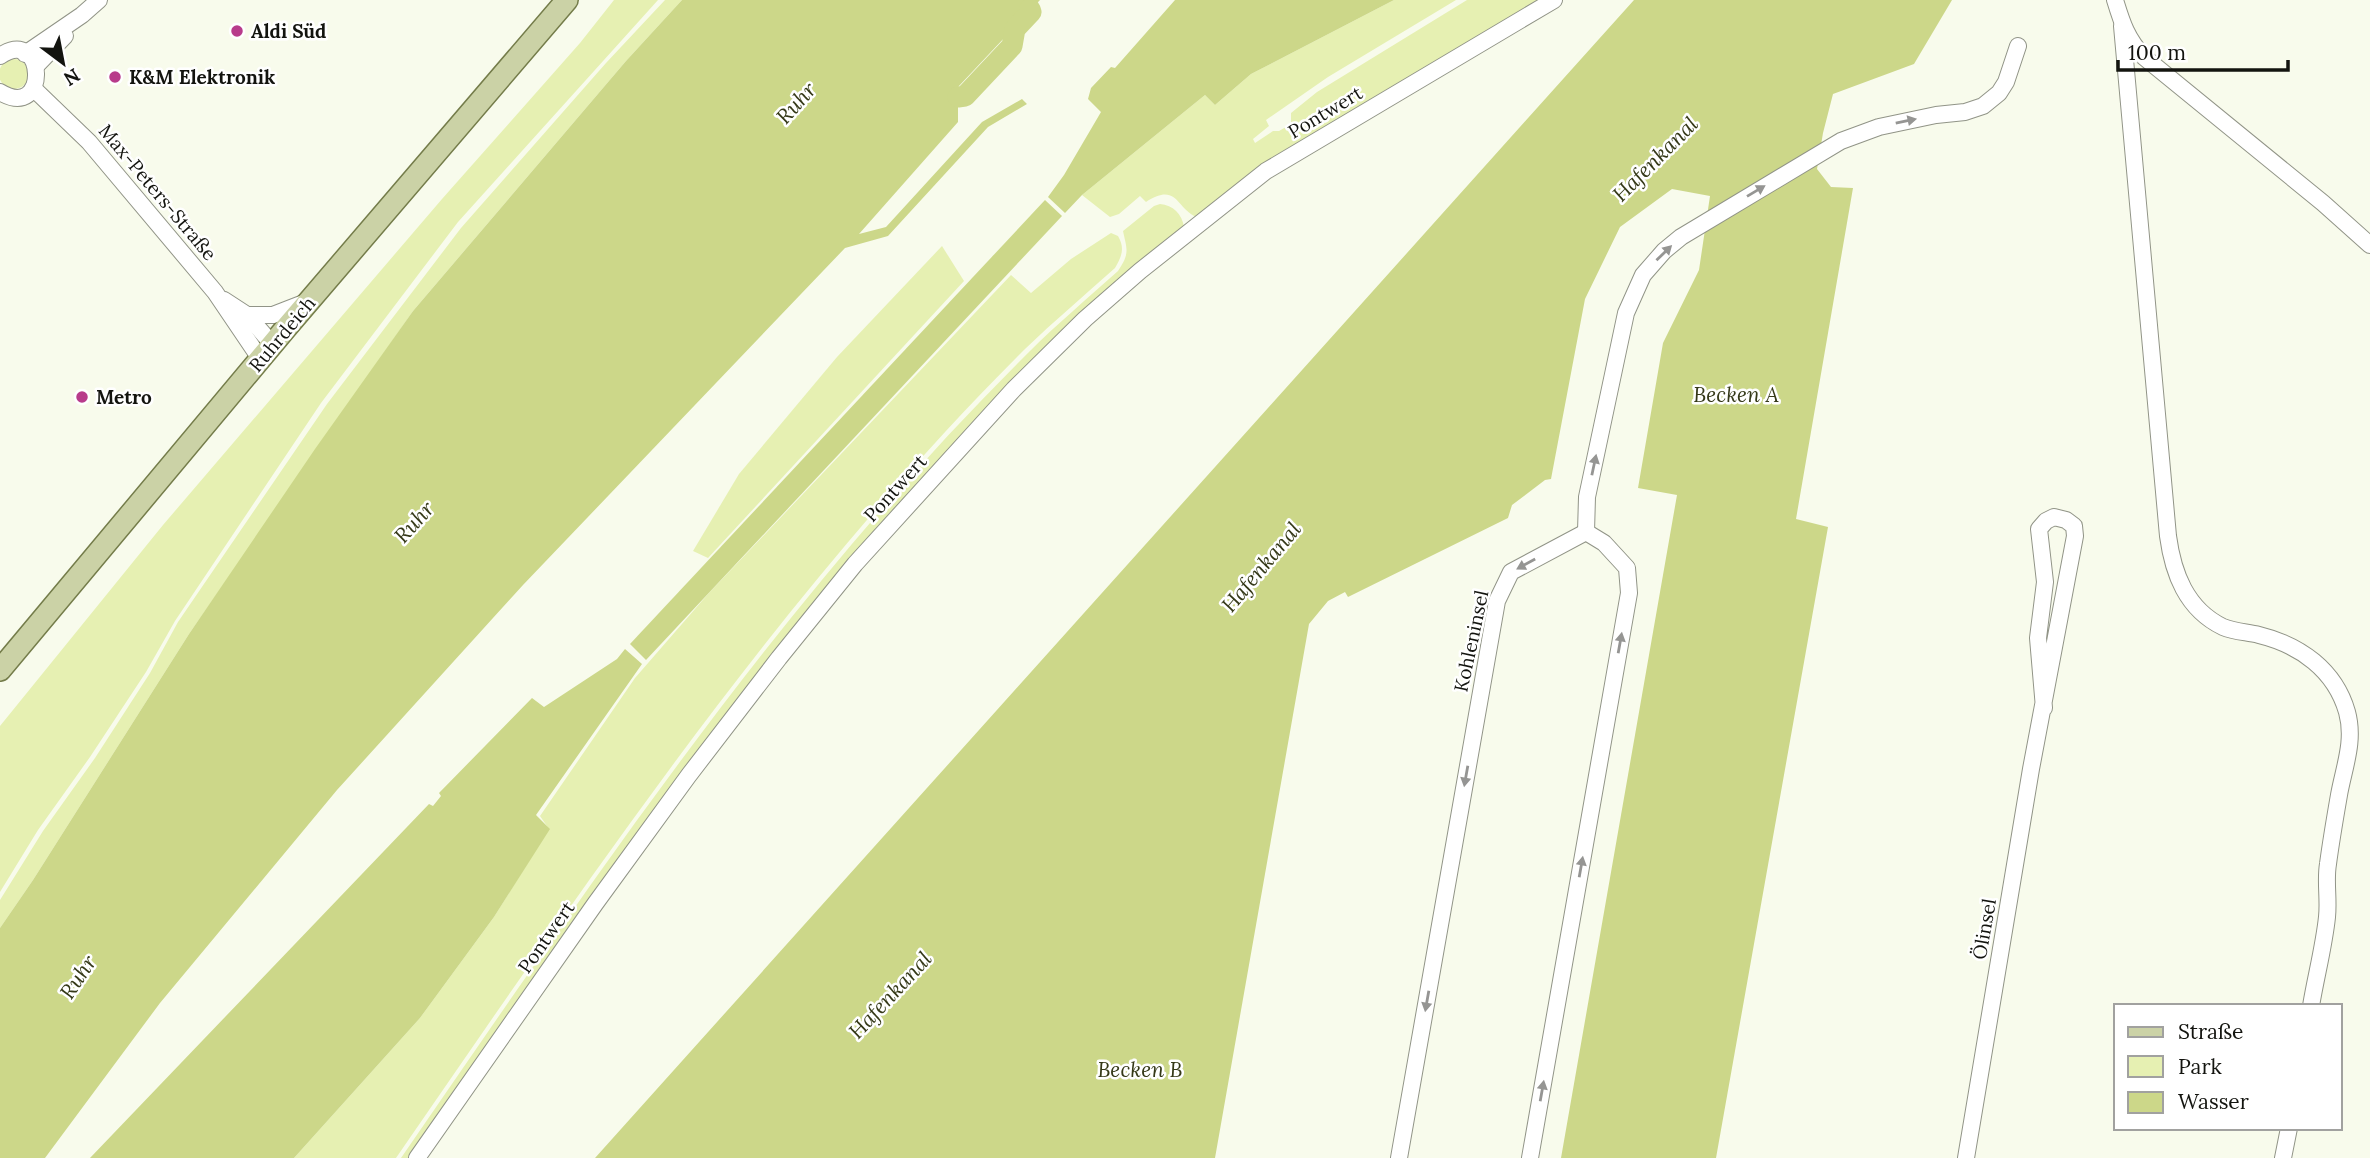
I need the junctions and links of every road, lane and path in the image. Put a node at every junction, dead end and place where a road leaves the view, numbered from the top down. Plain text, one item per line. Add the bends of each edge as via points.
1 (99, 0) edge
2 (567, 0) edge
3 (1554, 0) edge
4 (2115, 0) edge
5 (2122, 26) junction
6 (2018, 46) dead end
7 (1, 53) edge
8 (31, 60) junction
9 (33, 88) junction
10 (0, 92) edge
11 (2370, 245) edge
12 (219, 297) junction
13 (311, 300) junction
14 (247, 315) junction
15 (267, 353) junction
16 (1586, 532) junction
17 (0, 670) edge
18 (2044, 708) junction
19 (2311, 1004) edge
20 (2289, 1130) edge
21 (417, 1158) edge
22 (1399, 1158) edge
23 (1530, 1158) edge
24 (1966, 1158) edge
25 (2283, 1158) edge

1 - 8 street
2 - 13 main road, Ruhrdeich
3 - 21 street, Pontwert via 1266,171 1140,271 1014,389 855,564 779,658 595,904
4 - 5 street
5 - 11 street via 2150,62
5 - 19 street via 2174,570 2192,602 2213,621 2230,630 2285,642 2316,663 2340,694 2350,725 2350,752 2327,867 2327,916
16 -> 6 street via 1587,497 1626,313 1643,275 1664,251 1841,141 1879,127 1983,106 2006,82
7 - 8 street via 14,51
8 - 9 street via 37,81
9 - 10 street via 16,97
9 - 12 street, Max-Peters-Straße via 89,142
12 - 14 street, Max-Peters-Straße
12 - 15 street, Max-Peters-Straße
13 - 14 street via 273,316
13 - 15 main road, Ruhrdeich
14 - 15 street, Max-Peters-Straße
15 - 17 main road, Ruhrdeich
16 -> 22 street, Kohleninsel via 1511,572 1497,601
23 -> 16 street via 1629,593 1627,568 1604,543
18 - 18 street, Ölinsel via 2075,536 2074,526 2054,517 2039,529 2045,582 2038,638
18 - 24 street, Ölinsel
20 - 25 street

